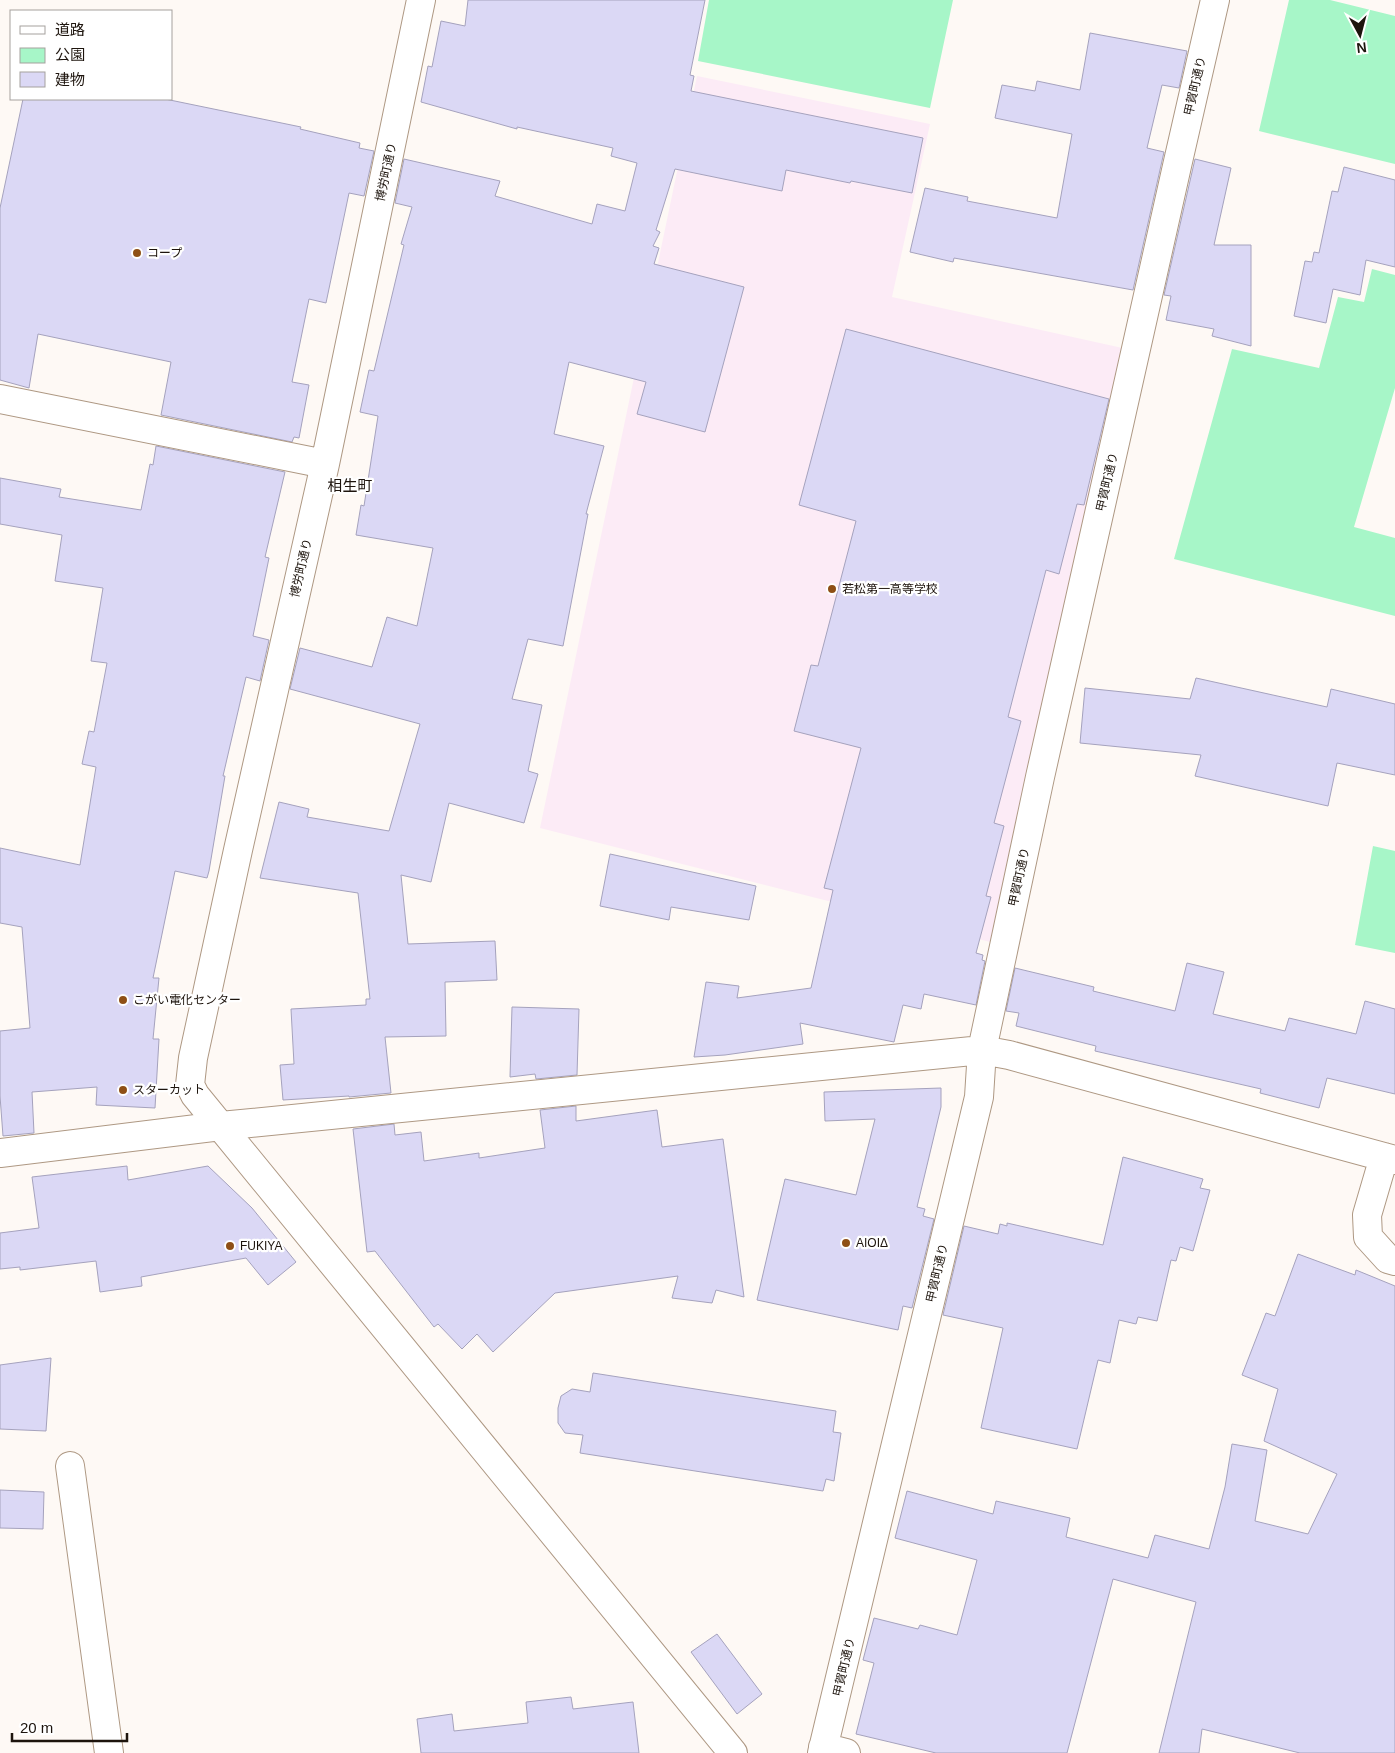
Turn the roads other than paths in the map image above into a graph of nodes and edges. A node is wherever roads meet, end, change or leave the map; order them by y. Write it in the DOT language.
graph roads {
  1 [pos="421,0"];
  2 [pos="1215,0"];
  3 [pos="0,399"];
  4 [pos="325,464"];
  5 [pos="982,1050"];
  6 [pos="220,1126"];
  7 [pos="0,1153"];
  8 [pos="1389,1158"];
  9 [pos="1395,1261"];
  10 [pos="70,1466"];
  11 [pos="830,1751"];
  12 [pos="109,1753"];
  13 [pos="733,1753"];
  1 -- 4 [label="street, 博労町通り"];
  2 -- 5 [label="street, 甲賀町通り"];
  3 -- 4 [label="street"];
  4 -- 6 [label="street, 博労町通り"];
  5 -- 6 [label="street"];
  5 -- 8 [label="street"];
  5 -- 11 [label="street, 甲賀町通り"];
  6 -- 7 [label="street"];
  6 -- 13 [label="street, 博労町通り"];
  8 -- 9 [label="street"];
  10 -- 12 [label="street"];
}
